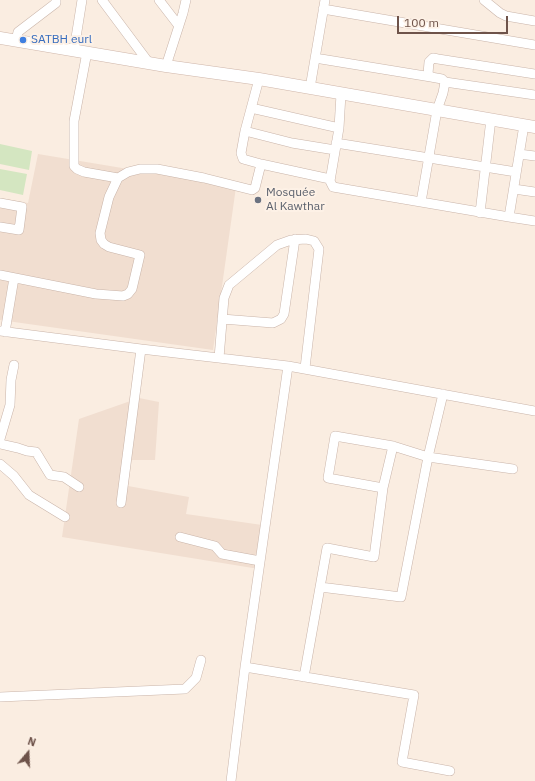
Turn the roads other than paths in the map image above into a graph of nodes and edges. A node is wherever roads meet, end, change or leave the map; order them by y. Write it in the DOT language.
graph roads {
  1 [pos="56,0"];
  2 [pos="82,0"];
  3 [pos="102,0"];
  4 [pos="159,0"];
  5 [pos="186,0"];
  6 [pos="488,1"];
  7 [pos="324,4"];
  8 [pos="535,21"];
  9 [pos="179,26"];
  10 [pos="0,38"];
  11 [pos="16,41"];
  12 [pos="535,45"];
  13 [pos="74,50"];
  14 [pos="87,52"];
  15 [pos="315,58"];
  16 [pos="149,63"];
  17 [pos="166,66"];
  18 [pos="535,74"];
  19 [pos="431,77"];
  20 [pos="259,79"];
  21 [pos="445,82"];
  22 [pos="310,88"];
  23 [pos="341,94"];
  24 [pos="535,95"];
  25 [pos="251,108"];
  26 [pos="437,110"];
  27 [pos="491,119"];
  28 [pos="530,126"];
  29 [pos="339,128"];
  30 [pos="245,131"];
  31 [pos="335,146"];
  32 [pos="519,154"];
  33 [pos="535,156"];
  34 [pos="428,157"];
  35 [pos="261,164"];
  36 [pos="486,168"];
  37 [pos="516,172"];
  38 [pos="118,178"];
  39 [pos="330,179"];
  40 [pos="514,189"];
  41 [pos="535,192"];
  42 [pos="420,202"];
  43 [pos="0,203"];
  44 [pos="480,213"];
  45 [pos="509,217"];
  46 [pos="535,221"];
  47 [pos="0,227"];
  48 [pos="295,239"];
  49 [pos="0,275"];
  50 [pos="14,278"];
  51 [pos="222,319"];
  52 [pos="3,331"];
  53 [pos="141,349"];
  54 [pos="219,358"];
  55 [pos="14,365"];
  56 [pos="288,366"];
  57 [pos="305,368"];
  58 [pos="443,394"];
  59 [pos="535,411"];
  60 [pos="0,439"];
  61 [pos="0,444"];
  62 [pos="393,446"];
  63 [pos="428,457"];
  64 [pos="0,464"];
  65 [pos="513,469"];
  66 [pos="79,488"];
  67 [pos="383,488"];
  68 [pos="121,503"];
  69 [pos="65,517"];
  70 [pos="180,537"];
  71 [pos="260,561"];
  72 [pos="320,586"];
  73 [pos="201,660"];
  74 [pos="245,667"];
  75 [pos="304,677"];
  76 [pos="0,697"];
  77 [pos="450,771"];
  78 [pos="231,781"];
  1 -- 11 [label="street"];
  2 -- 13 [label="street"];
  3 -- 16 [label="street"];
  4 -- 9 [label="street"];
  5 -- 9 [label="street"];
  6 -- 8 [label="street"];
  7 -- 12 [label="street"];
  7 -- 15 [label="street"];
  9 -- 17 [label="street"];
  10 -- 11 [label="street"];
  11 -- 13 [label="street"];
  13 -- 14 [label="street"];
  14 -- 16 [label="street"];
  14 -- 38 [label="street"];
  15 -- 19 [label="street"];
  15 -- 22 [label="street"];
  16 -- 17 [label="street"];
  17 -- 20 [label="street"];
  18 -- 19 [label="street"];
  19 -- 21 [label="street"];
  20 -- 22 [label="street"];
  20 -- 25 [label="street"];
  21 -- 24 [label="street"];
  21 -- 26 [label="street"];
  22 -- 23 [label="street"];
  23 -- 26 [label="street"];
  23 -- 29 [label="street"];
  25 -- 29 [label="street"];
  25 -- 30 [label="street"];
  26 -- 27 [label="street"];
  26 -- 34 [label="street"];
  27 -- 28 [label="street"];
  27 -- 36 [label="street"];
  28 -- 32 [label="street"];
  29 -- 31 [label="street"];
  30 -- 31 [label="street"];
  30 -- 35 [label="street"];
  31 -- 34 [label="street"];
  31 -- 39 [label="street"];
  32 -- 33 [label="street"];
  32 -- 37 [label="street"];
  34 -- 36 [label="street"];
  34 -- 42 [label="street"];
  35 -- 38 [label="street"];
  35 -- 39 [label="street"];
  36 -- 37 [label="street"];
  36 -- 44 [label="street"];
  37 -- 40 [label="street"];
  38 -- 50 [label="street"];
  39 -- 42 [label="street"];
  40 -- 41 [label="street"];
  40 -- 45 [label="street"];
  42 -- 44 [label="street"];
  43 -- 47 [label="street"];
  44 -- 45 [label="street"];
  45 -- 46 [label="street"];
  48 -- 51 [label="street"];
  48 -- 51 [label="street"];
  48 -- 57 [label="street"];
  49 -- 50 [label="street"];
  50 -- 52 [label="street"];
  51 -- 54 [label="street"];
  52 -- 53 [label="street"];
  53 -- 54 [label="street"];
  53 -- 68 [label="street"];
  54 -- 56 [label="street"];
  55 -- 60 [label="street"];
  56 -- 57 [label="street"];
  56 -- 71 [label="street"];
  57 -- 58 [label="street"];
  58 -- 59 [label="street"];
  58 -- 63 [label="street"];
  61 -- 66 [label="street"];
  62 -- 63 [label="street"];
  62 -- 67 [label="street"];
  62 -- 67 [label="street"];
  63 -- 65 [label="street"];
  63 -- 72 [label="street"];
  64 -- 69 [label="street"];
  67 -- 72 [label="street"];
  70 -- 71 [label="street"];
  71 -- 74 [label="street"];
  72 -- 75 [label="street"];
  73 -- 76 [label="street"];
  74 -- 75 [label="street"];
  74 -- 78 [label="street"];
  75 -- 77 [label="street"];
}
